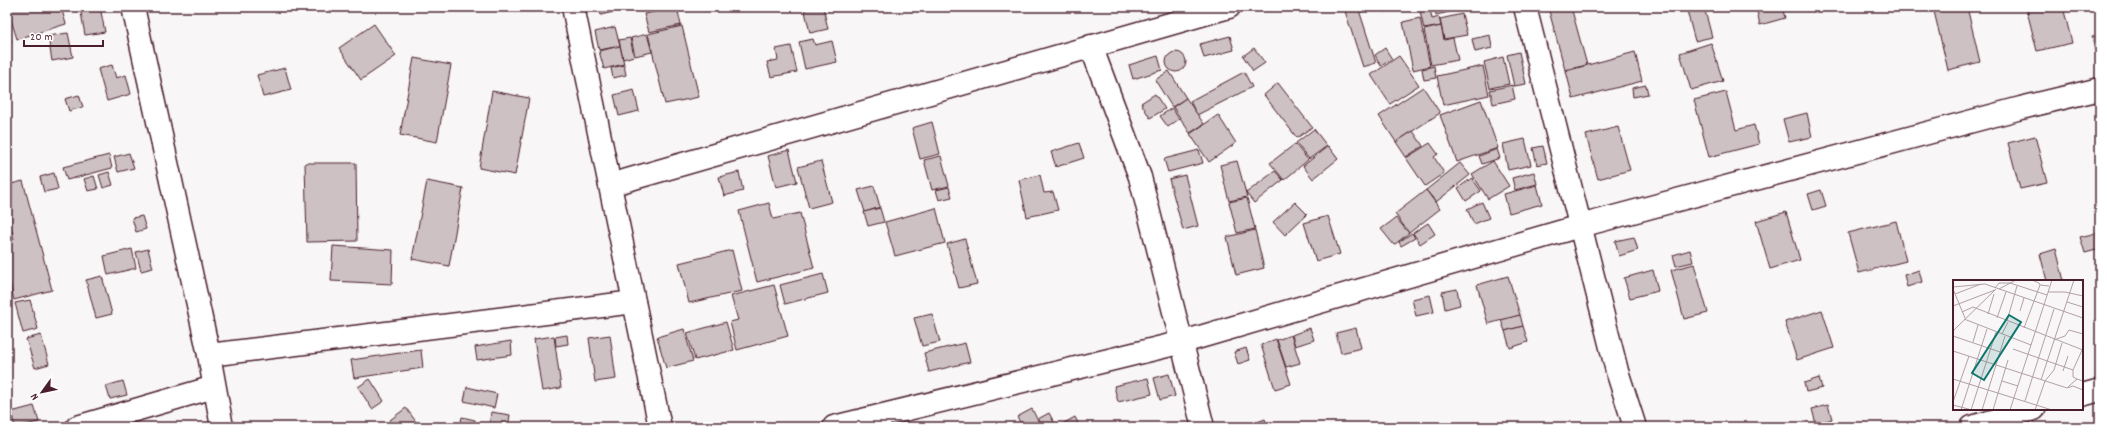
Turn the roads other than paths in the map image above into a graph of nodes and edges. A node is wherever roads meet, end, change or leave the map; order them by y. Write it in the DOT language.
graph roads {
  1 [pos="133,7"];
  2 [pos="573,7"];
  3 [pos="1229,7"];
  4 [pos="1525,7"];
  5 [pos="1091,46"];
  6 [pos="2100,89"];
  7 [pos="610,185"];
  8 [pos="1580,226"];
  9 [pos="634,302"];
  10 [pos="1183,342"];
  11 [pos="209,355"];
  12 [pos="214,387"];
  13 [pos="2100,390"];
  14 [pos="2083,395"];
  15 [pos="2031,410"];
  16 [pos="77,427"];
  17 [pos="222,427"];
  18 [pos="660,427"];
  19 [pos="834,427"];
  20 [pos="1203,427"];
  21 [pos="1635,427"];
  22 [pos="1972,427"];
  1 -- 11 [label="street"];
  2 -- 7 [label="street"];
  3 -- 5 [label="street"];
  4 -- 8 [label="street"];
  5 -- 7 [label="street"];
  5 -- 10 [label="street"];
  6 -- 8 [label="street"];
  7 -- 9 [label="street"];
  8 -- 10 [label="street"];
  8 -- 21 [label="street"];
  9 -- 11 [label="street"];
  9 -- 18 [label="street"];
  10 -- 19 [label="street"];
  10 -- 20 [label="street"];
  11 -- 12 [label="street"];
  12 -- 16 [label="street"];
  12 -- 17 [label="street"];
  13 -- 14 [label="street"];
  15 -- 22 [label="street"];
}
